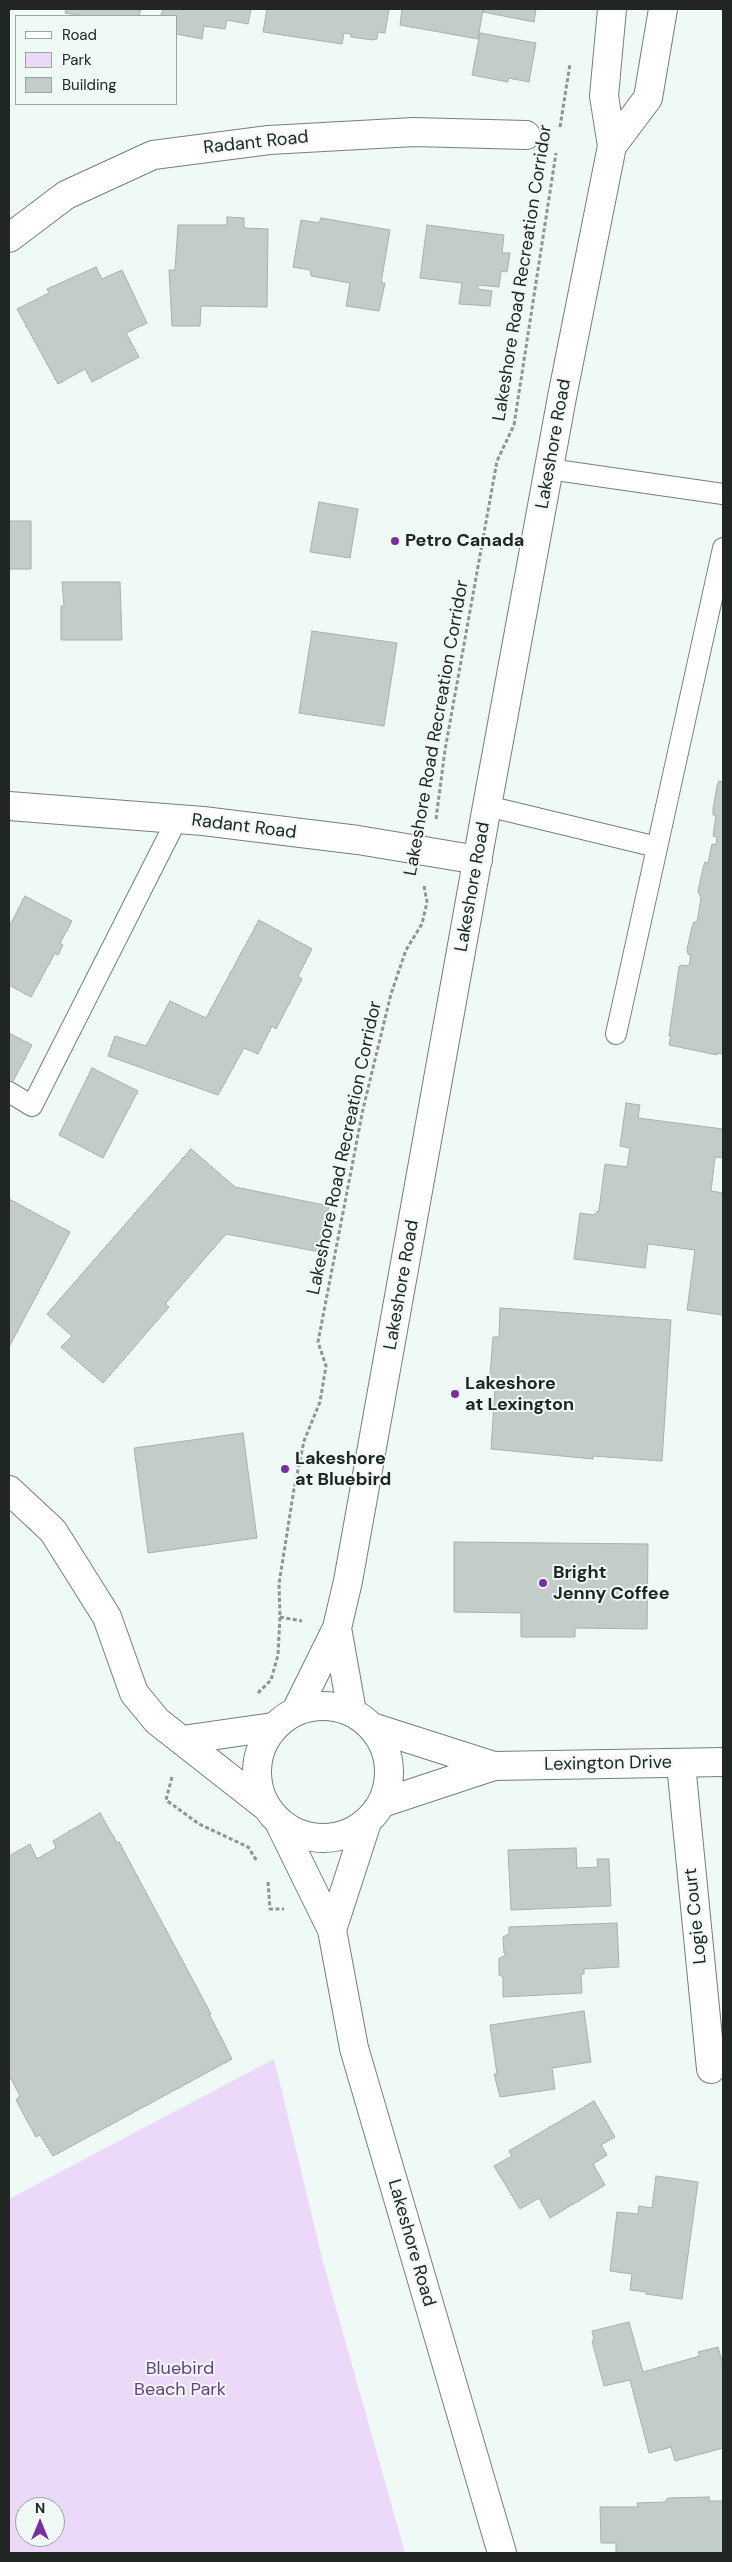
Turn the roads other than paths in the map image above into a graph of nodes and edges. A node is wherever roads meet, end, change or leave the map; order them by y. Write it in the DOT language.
graph roads {
  1 [pos="612,9"];
  2 [pos="664,9"];
  3 [pos="526,135"];
  4 [pos="612,146"];
  5 [pos="9,238"];
  6 [pos="549,469"];
  7 [pos="723,494"];
  8 [pos="723,548"];
  9 [pos="9,806"];
  10 [pos="487,806"];
  11 [pos="177,819"];
  12 [pos="657,847"];
  13 [pos="478,860"];
  14 [pos="616,1034"];
  15 [pos="9,1092"];
  16 [pos="9,1490"];
  17 [pos="337,1628"];
  18 [pos="296,1711"];
  19 [pos="362,1719"];
  20 [pos="273,1726"];
  21 [pos="182,1740"];
  22 [pos="723,1762"];
  23 [pos="681,1764"];
  24 [pos="494,1766"];
  25 [pos="374,1813"];
  26 [pos="272,1814"];
  27 [pos="327,1919"];
  28 [pos="711,2069"];
  29 [pos="502,2553"];
  1 -- 4 [label="main road, Lakeshore Road"];
  2 -- 4 [label="main road, Lakeshore Road"];
  3 -- 5 [label="main road, Radant Road"];
  4 -- 6 [label="main road, Lakeshore Road"];
  6 -- 7 [label="lane"];
  6 -- 10 [label="main road, Lakeshore Road"];
  8 -- 12 [label="lane"];
  9 -- 11 [label="main road, Radant Road"];
  10 -- 12 [label="lane"];
  10 -- 13 [label="main road, Lakeshore Road"];
  11 -- 13 [label="main road, Radant Road"];
  11 -- 15 [label="lane"];
  12 -- 14 [label="lane"];
  13 -- 17 [label="main road, Lakeshore Road"];
  16 -- 21 [label="main road"];
  17 -- 18 [label="main road, Lakeshore Road"];
  17 -- 19 [label="main road, Lakeshore Road"];
  18 -- 19 [label="main road"];
  18 -- 20 [label="main road"];
  19 -- 24 [label="main road, Lexington Drive"];
  19 -- 25 [label="main road"];
  20 -- 21 [label="main road"];
  20 -- 26 [label="main road"];
  21 -- 26 [label="main road"];
  22 -- 23 [label="main road, Lexington Drive"];
  23 -- 24 [label="main road, Lexington Drive"];
  23 -- 28 [label="main road, Logie Court"];
  24 -- 25 [label="main road, Lexington Drive"];
  25 -- 26 [label="main road"];
  25 -- 27 [label="main road, Lakeshore Road"];
  26 -- 27 [label="main road, Lakeshore Road"];
  27 -- 29 [label="main road, Lakeshore Road"];
}
